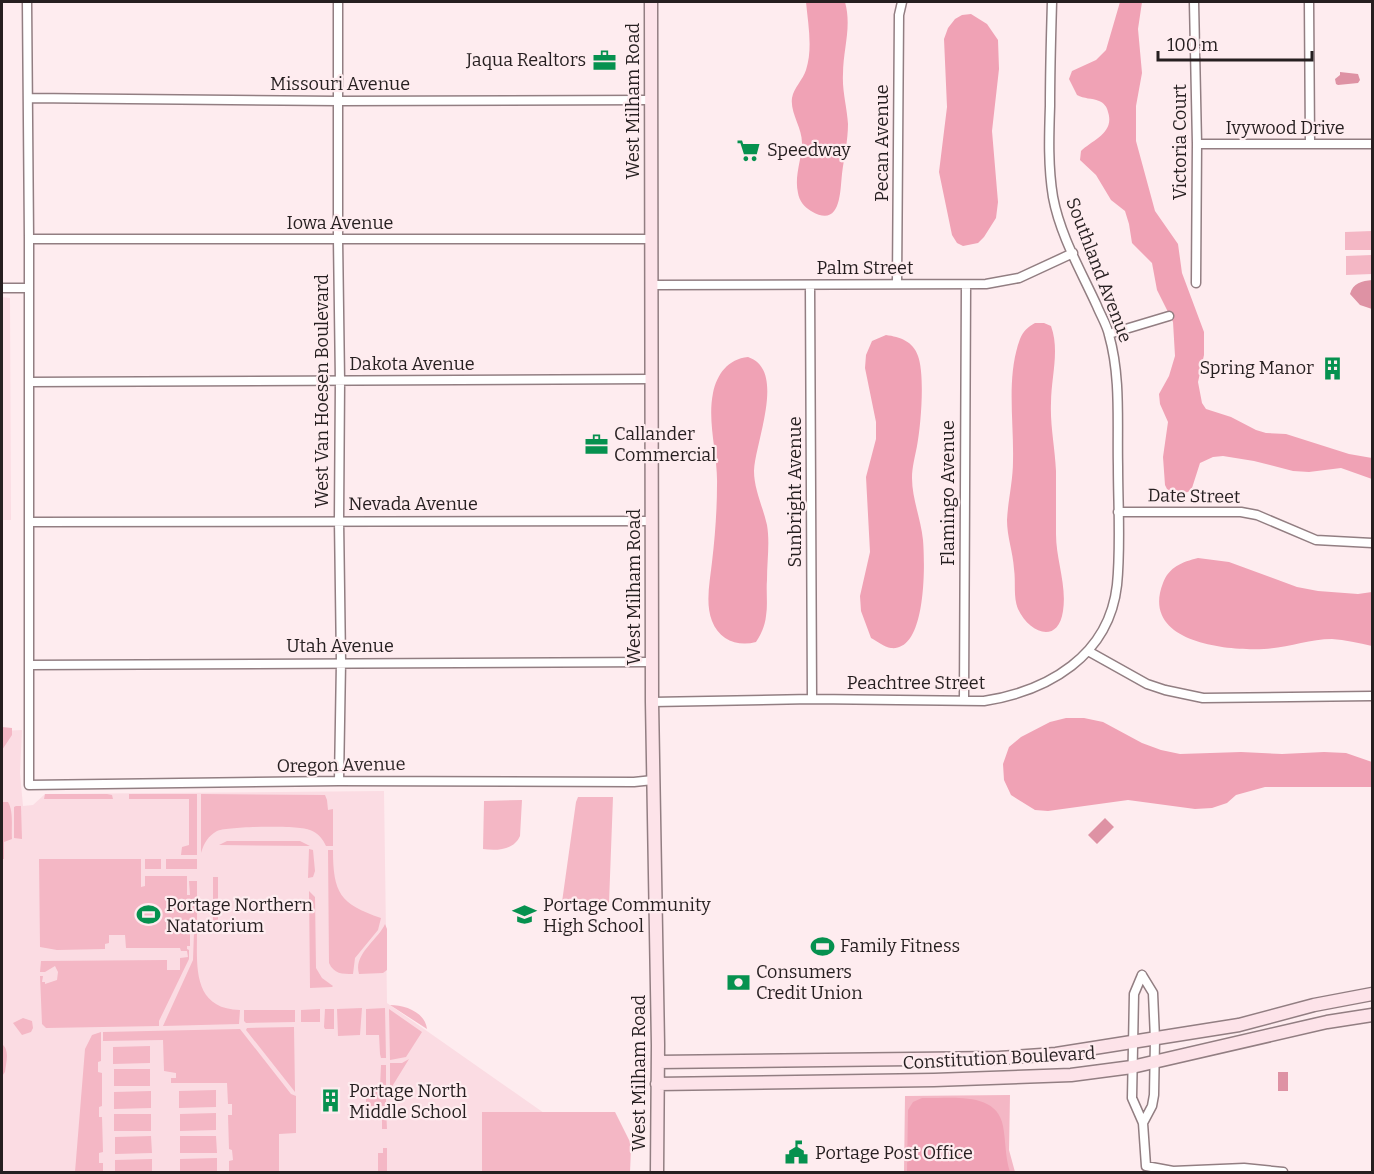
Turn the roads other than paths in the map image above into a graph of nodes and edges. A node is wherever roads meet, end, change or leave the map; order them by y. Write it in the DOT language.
graph roads {
  1 [pos="27,2"];
  2 [pos="338,2"];
  3 [pos="651,2"];
  4 [pos="902,2"];
  5 [pos="1052,2"];
  6 [pos="1194,2"];
  7 [pos="1309,2"];
  8 [pos="28,98"];
  9 [pos="651,100"];
  10 [pos="338,101"];
  11 [pos="1310,143"];
  12 [pos="1197,144"];
  13 [pos="1372,144"];
  14 [pos="29,239"];
  15 [pos="338,239"];
  16 [pos="651,239"];
  17 [pos="1073,253"];
  18 [pos="1196,283"];
  19 [pos="897,284"];
  20 [pos="652,285"];
  21 [pos="810,285"];
  22 [pos="966,285"];
  23 [pos="2,288"];
  24 [pos="29,288"];
  25 [pos="1169,316"];
  26 [pos="1109,334"];
  27 [pos="651,379"];
  28 [pos="340,381"];
  29 [pos="29,382"];
  30 [pos="1118,512"];
  31 [pos="339,520"];
  32 [pos="653,521"];
  33 [pos="30,522"];
  34 [pos="1372,543"];
  35 [pos="1088,651"];
  36 [pos="341,662"];
  37 [pos="652,662"];
  38 [pos="29,665"];
  39 [pos="1372,696"];
  40 [pos="812,699"];
  41 [pos="964,700"];
  42 [pos="652,702"];
  43 [pos="653,780"];
  44 [pos="339,781"];
  45 [pos="1372,994"];
  46 [pos="1372,1015"];
  47 [pos="1155,1039"];
  48 [pos="1133,1043"];
  49 [pos="658,1062"];
  50 [pos="1155,1062"];
  51 [pos="1132,1067"];
  52 [pos="657,1084"];
  53 [pos="1143,1123"];
  54 [pos="657,1173"];
  55 [pos="1283,1173"];
  1 -- 8 [label="street"];
  2 -- 10 [label="street, West Van Hoesen Boulevard"];
  3 -- 9 [label="street, West Milham Road"];
  4 -- 19 [label="street, Pecan Avenue"];
  5 -- 17 [label="street, Southland Avenue"];
  6 -- 12 [label="street, Victoria Court"];
  7 -- 11 [label="street"];
  8 -- 10 [label="street, Missouri Avenue"];
  8 -- 14 [label="street"];
  9 -- 10 [label="street, Missouri Avenue"];
  9 -- 16 [label="street, West Milham Road"];
  10 -- 15 [label="street, West Van Hoesen Boulevard"];
  11 -- 12 [label="street, Ivywood Drive"];
  11 -- 13 [label="street, Ivywood Drive"];
  12 -- 18 [label="street, Victoria Court"];
  14 -- 15 [label="street, Iowa Avenue"];
  14 -- 24 [label="street"];
  15 -- 16 [label="street, Iowa Avenue"];
  15 -- 28 [label="street, West Van Hoesen Boulevard"];
  16 -- 20 [label="street, West Milham Road"];
  17 -- 22 [label="street, Palm Street"];
  17 -- 26 [label="street, Southland Avenue"];
  19 -- 21 [label="street, Palm Street"];
  19 -- 22 [label="street, Palm Street"];
  20 -- 21 [label="street, Palm Street"];
  20 -- 27 [label="street, West Milham Road"];
  21 -- 40 [label="street, Sunbright Avenue"];
  22 -- 41 [label="street, Flamingo Avenue"];
  23 -- 24 [label="street"];
  24 -- 29 [label="street"];
  25 -- 26 [label="street"];
  26 -- 30 [label="street, Southland Avenue"];
  27 -- 28 [label="street, Dakota Avenue"];
  27 -- 32 [label="street, West Milham Road"];
  28 -- 29 [label="street, Dakota Avenue"];
  28 -- 31 [label="street, West Van Hoesen Boulevard"];
  29 -- 33 [label="street"];
  30 -- 34 [label="street, Date Street"];
  30 -- 35 [label="street, Southland Avenue"];
  31 -- 32 [label="street, Nevada Avenue"];
  31 -- 33 [label="street, Nevada Avenue"];
  31 -- 36 [label="street, West Van Hoesen Boulevard"];
  32 -- 37 [label="street, West Milham Road"];
  33 -- 38 [label="street"];
  35 -- 39 [label="street"];
  35 -- 41 [label="street, Peachtree Street"];
  36 -- 37 [label="street, Utah Avenue"];
  36 -- 38 [label="street, Utah Avenue"];
  36 -- 44 [label="street, West Van Hoesen Boulevard"];
  37 -- 42 [label="street, West Milham Road"];
  38 -- 44 [label="street, Oregon Avenue"];
  40 -- 41 [label="street, Peachtree Street"];
  40 -- 42 [label="street, Peachtree Street"];
  42 -- 43 [label="street, West Milham Road"];
  43 -- 44 [label="street, Oregon Avenue"];
  43 -- 49 [label="street, West Milham Road"];
  45 -- 47 [label="street, Constitution Boulevard"];
  46 -- 50 [label="street, Constitution Boulevard"];
  47 -- 48 [label="street, Constitution Boulevard"];
  47 -- 48 [label="street"];
  47 -- 50 [label="street"];
  48 -- 49 [label="street, Constitution Boulevard"];
  48 -- 51 [label="street"];
  49 -- 52 [label="street, West Milham Road"];
  50 -- 51 [label="street, Constitution Boulevard"];
  50 -- 53 [label="street"];
  51 -- 52 [label="street, Constitution Boulevard"];
  51 -- 53 [label="street"];
  52 -- 54 [label="street, West Milham Road"];
  53 -- 55 [label="street"];
}
